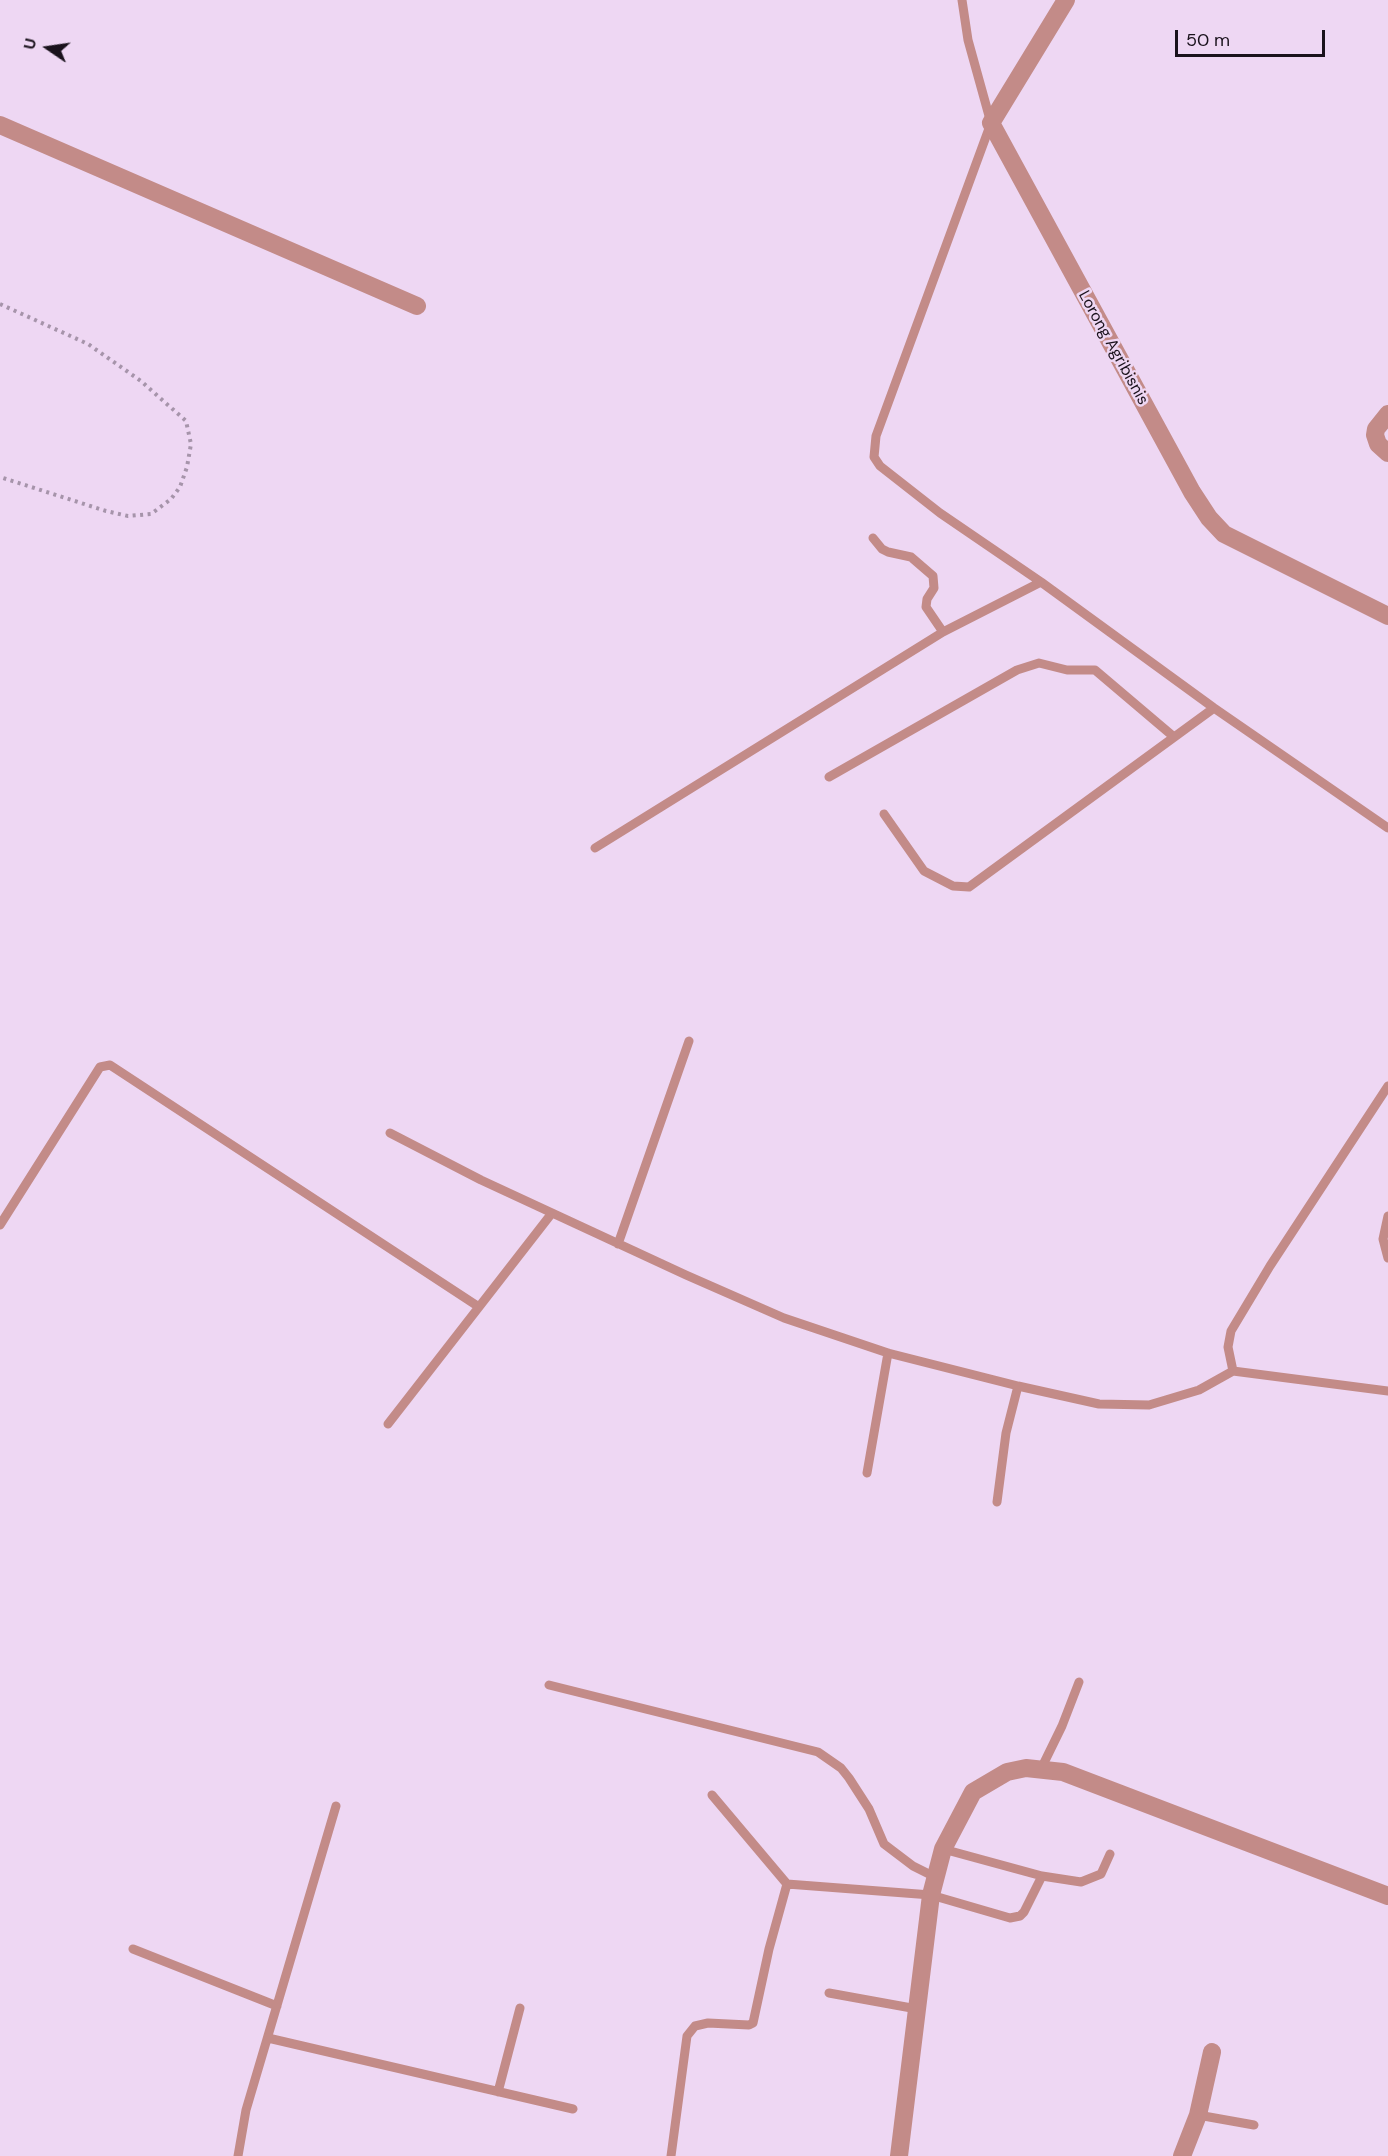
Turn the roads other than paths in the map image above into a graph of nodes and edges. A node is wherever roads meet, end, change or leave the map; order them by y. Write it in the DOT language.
graph roads {
  1 [pos="962,0"];
  2 [pos="1066,0"];
  3 [pos="991,123"];
  4 [pos="0,125"];
  5 [pos="417,306"];
  6 [pos="1388,414"];
  7 [pos="1388,453"];
  8 [pos="873,538"];
  9 [pos="1041,582"];
  10 [pos="1388,616"];
  11 [pos="943,632"];
  12 [pos="1214,708"];
  13 [pos="1174,738"];
  14 [pos="829,777"];
  15 [pos="884,814"];
  16 [pos="1388,828"];
  17 [pos="595,848"];
  18 [pos="689,1041"];
  19 [pos="1388,1086"];
  20 [pos="390,1133"];
  21 [pos="552,1213"];
  22 [pos="1388,1216"];
  23 [pos="0,1225"];
  24 [pos="618,1244"];
  25 [pos="1388,1258"];
  26 [pos="479,1307"];
  27 [pos="888,1353"];
  28 [pos="1233,1371"];
  29 [pos="1018,1386"];
  30 [pos="1388,1391"];
  31 [pos="388,1424"];
  32 [pos="867,1473"];
  33 [pos="997,1502"];
  34 [pos="1079,1682"];
  35 [pos="549,1685"];
  36 [pos="1041,1769"];
  37 [pos="712,1795"];
  38 [pos="336,1806"];
  39 [pos="943,1849"];
  40 [pos="1110,1854"];
  41 [pos="1042,1876"];
  42 [pos="787,1884"];
  43 [pos="933,1886"];
  44 [pos="1388,1896"];
  45 [pos="132,1949"];
  46 [pos="829,1994"];
  47 [pos="277,2006"];
  48 [pos="520,2008"];
  49 [pos="917,2009"];
  50 [pos="268,2038"];
  51 [pos="1212,2052"];
  52 [pos="498,2092"];
  53 [pos="573,2109"];
  54 [pos="1198,2115"];
  55 [pos="1254,2125"];
  56 [pos="238,2156"];
  57 [pos="671,2156"];
  58 [pos="899,2156"];
  59 [pos="1182,2156"];
  1 -- 3 [label="lane"];
  2 -- 3 [label="street"];
  3 -- 9 [label="lane"];
  3 -- 10 [label="street, Lorong Agribisnis"];
  4 -- 5 [label="street"];
  6 -- 7 [label="street"];
  8 -- 11 [label="lane"];
  9 -- 11 [label="lane"];
  9 -- 12 [label="lane"];
  11 -- 17 [label="lane"];
  12 -- 13 [label="lane"];
  12 -- 16 [label="lane"];
  13 -- 14 [label="lane"];
  13 -- 15 [label="lane"];
  18 -- 24 [label="lane"];
  19 -- 28 [label="lane"];
  20 -- 21 [label="lane"];
  21 -- 24 [label="lane"];
  21 -- 26 [label="lane"];
  22 -- 25 [label="lane"];
  23 -- 26 [label="lane"];
  24 -- 27 [label="lane"];
  26 -- 31 [label="lane"];
  27 -- 29 [label="lane"];
  27 -- 32 [label="lane"];
  28 -- 29 [label="lane"];
  28 -- 30 [label="lane"];
  29 -- 33 [label="lane"];
  34 -- 36 [label="lane"];
  35 -- 43 [label="lane"];
  36 -- 39 [label="street"];
  36 -- 44 [label="street"];
  37 -- 42 [label="lane"];
  38 -- 47 [label="lane"];
  39 -- 41 [label="lane"];
  39 -- 43 [label="street"];
  40 -- 41 [label="lane"];
  41 -- 43 [label="lane"];
  42 -- 43 [label="lane"];
  42 -- 57 [label="lane"];
  43 -- 49 [label="street"];
  45 -- 47 [label="lane"];
  46 -- 49 [label="lane"];
  47 -- 50 [label="lane"];
  48 -- 52 [label="lane"];
  49 -- 58 [label="street"];
  50 -- 52 [label="lane"];
  50 -- 56 [label="lane"];
  51 -- 54 [label="street"];
  52 -- 53 [label="lane"];
  54 -- 55 [label="lane"];
  54 -- 59 [label="street"];
}
